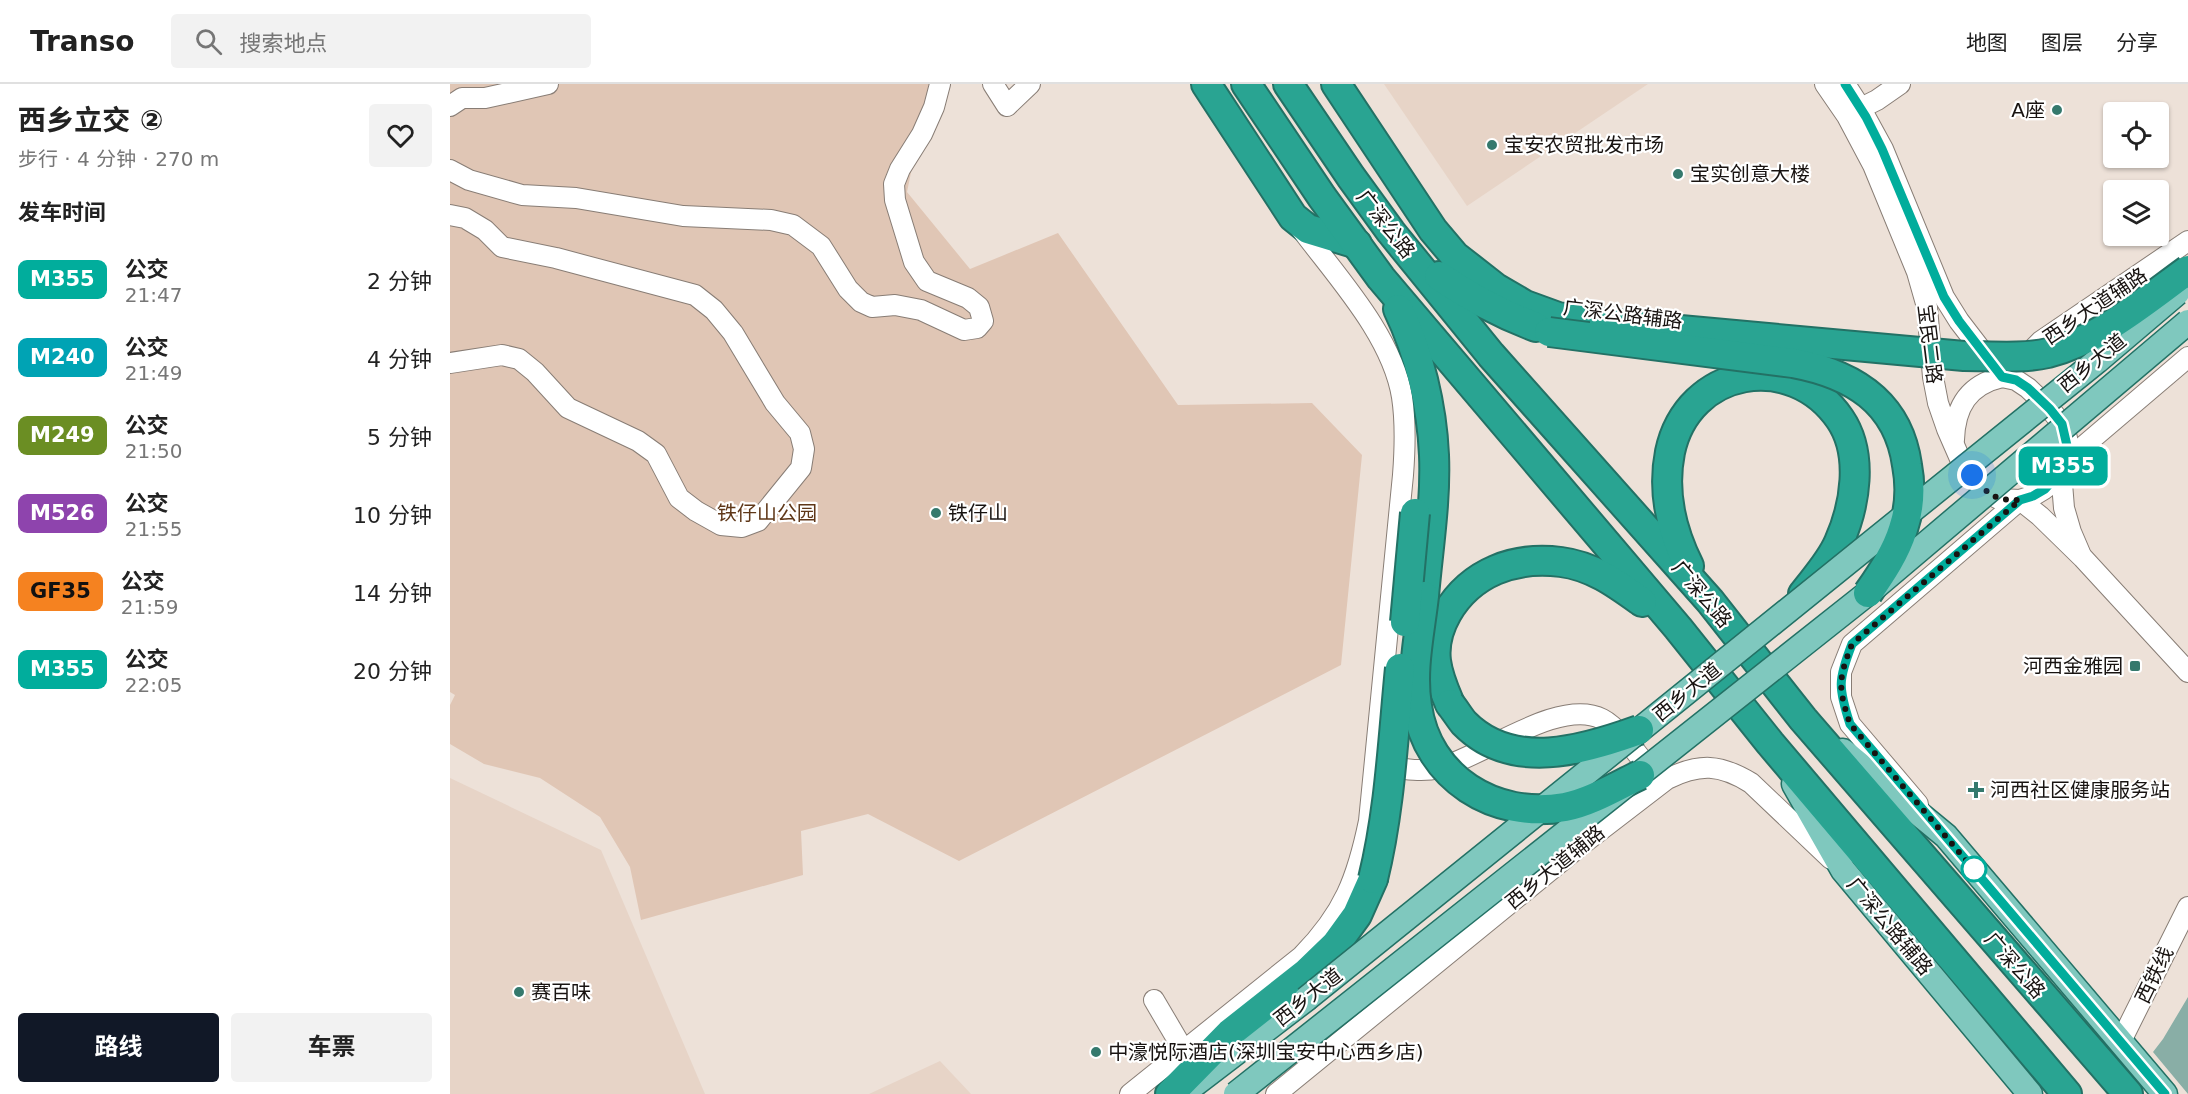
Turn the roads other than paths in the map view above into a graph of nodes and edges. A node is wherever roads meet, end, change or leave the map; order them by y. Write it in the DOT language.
graph roads {
  1 [pos="548,84"];
  2 [pos="940,84"];
  3 [pos="993,84"];
  4 [pos="1030,84"];
  5 [pos="1206,84"];
  6 [pos="1246,84"];
  7 [pos="1288,84"];
  8 [pos="1336,84"];
  9 [pos="1825,84"];
  10 [pos="1845,84"];
  11 [pos="1900,84"];
  12 [pos="450,106"];
  13 [pos="1853,112"];
  14 [pos="1377,147"];
  15 [pos="450,170"];
  16 [pos="450,215"];
  17 [pos="1293,217"];
  18 [pos="1391,232"];
  19 [pos="2188,242"];
  20 [pos="1357,244"];
  21 [pos="2188,270"];
  22 [pos="1381,278"];
  23 [pos="2188,284"];
  24 [pos="2188,322"];
  25 [pos="1929,330"];
  26 [pos="1973,341"];
  27 [pos="2041,341"];
  28 [pos="2188,357"];
  29 [pos="450,363"];
  30 [pos="2005,377"];
  31 [pos="1424,387"];
  32 [pos="1956,451"];
  33 [pos="2064,466"];
  34 [pos="2020,500"];
  35 [pos="2083,558"];
  36 [pos="1868,593"];
  37 [pos="1710,601"];
  38 [pos="1796,604"];
  39 [pos="1678,628"];
  40 [pos="2188,672"];
  41 [pos="1803,719"];
  42 [pos="1639,730"];
  43 [pos="1770,743"];
  44 [pos="1375,765"];
  45 [pos="1651,779"];
  46 [pos="1946,836"];
  47 [pos="1843,870"];
  48 [pos="2188,906"];
  49 [pos="1154,1000"];
  50 [pos="2120,1043"];
  51 [pos="1184,1051"];
  52 [pos="2025,1090"];
  53 [pos="1130,1094"];
  54 [pos="1170,1094"];
  55 [pos="1181,1094"];
  56 [pos="1236,1094"];
  57 [pos="1276,1094"];
  58 [pos="2067,1094"];
  59 [pos="2128,1094"];
  60 [pos="2165,1094"];
  1 -- 12 [label="street"];
  2 -- 15 [label="street"];
  3 -- 4 [label="street"];
  5 -- 17 [label="highway"];
  6 -- 20 [label="highway, 广深公路"];
  7 -- 18 [label="highway, 广深公路"];
  8 -- 14 [label="highway"];
  9 -- 13 [label="street, 宝民二路"];
  10 -- 13 [label="street, 宝民二路"];
  11 -- 13 [label="street"];
  13 -- 25 [label="street, 宝民二路"];
  13 -- 26 [label="street, 宝民二路"];
  14 -- 21 [label="highway, bridge"];
  14 -- 25 [label="street, 广深公路辅路"];
  16 -- 29 [label="street"];
  17 -- 20 [label="highway"];
  17 -- 44 [label="street"];
  18 -- 36 [label="highway, bridge"];
  18 -- 37 [label="highway, 广深公路"];
  19 -- 27 [label="street, 西乡大道辅路"];
  20 -- 22 [label="highway, 广深公路"];
  22 -- 31 [label="highway"];
  22 -- 39 [label="highway, 广深公路"];
  23 -- 38 [label="main road, 西乡大道, bridge"];
  24 -- 36 [label="main road, 西乡大道, bridge"];
  25 -- 32 [label="street, 宝民二路"];
  26 -- 27 [label="street"];
  26 -- 30 [label="street, 宝民二路"];
  27 -- 30 [label="street, 西乡大道辅路"];
  28 -- 33 [label="street"];
  30 -- 32 [label="street, 西乡大道辅路"];
  30 -- 33 [label="street, 宝民二路"];
  31 -- 45 [label="highway, bridge"];
  31 -- 54 [label="highway, bridge"];
  32 -- 34 [label="street, 宝民二路"];
  33 -- 34 [label="street"];
  33 -- 35 [label="street, 宝民二路"];
  34 -- 35 [label="street, 宝民二路"];
  34 -- 46 [label="street"];
  35 -- 40 [label="street, 宝民二路"];
  36 -- 45 [label="main road, 西乡大道, bridge"];
  37 -- 38 [label="highway, bridge"];
  37 -- 41 [label="highway, 广深公路"];
  38 -- 42 [label="main road, 西乡大道, bridge"];
  39 -- 42 [label="highway, bridge"];
  39 -- 43 [label="highway, 广深公路"];
  41 -- 46 [label="main road"];
  41 -- 59 [label="highway, 广深公路"];
  42 -- 55 [label="main road, 西乡大道, bridge"];
  43 -- 47 [label="main road, 广深公路辅路"];
  43 -- 58 [label="highway, 广深公路"];
  44 -- 45 [label="street"];
  44 -- 51 [label="street"];
  45 -- 47 [label="street, 西乡大道辅路"];
  45 -- 56 [label="main road, 西乡大道, bridge"];
  45 -- 57 [label="street, 西乡大道辅路"];
  46 -- 50 [label="main road"];
  47 -- 52 [label="main road, 广深公路辅路"];
  48 -- 50 [label="street, 西铁线"];
  49 -- 51 [label="street"];
  50 -- 60 [label="main road"];
  51 -- 53 [label="street"];
}
